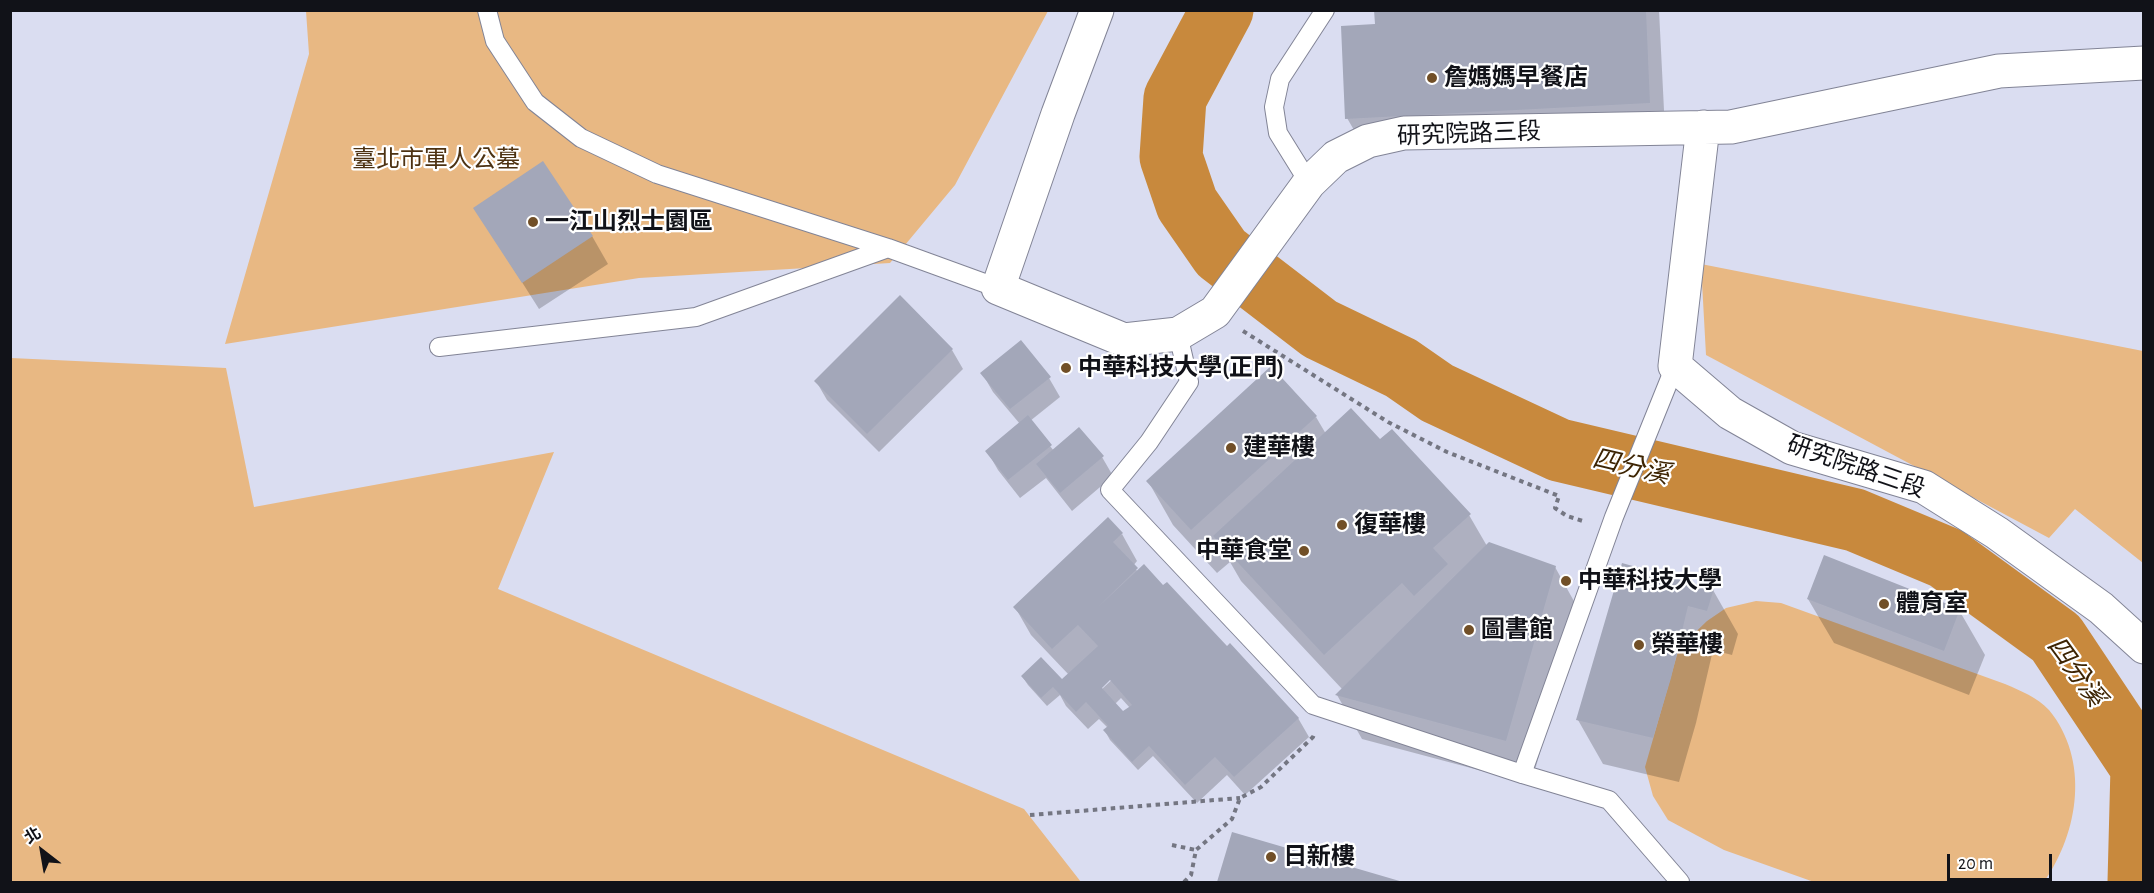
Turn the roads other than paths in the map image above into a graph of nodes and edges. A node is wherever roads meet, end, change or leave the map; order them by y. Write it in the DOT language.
graph roads {
  1 [pos="488,10"];
  2 [pos="1096,10"];
  3 [pos="1326,10"];
  4 [pos="2144,63"];
  5 [pos="1703,127"];
  6 [pos="1309,183"];
  7 [pos="888,248"];
  8 [pos="998,288"];
  9 [pos="1178,334"];
  10 [pos="439,347"];
  11 [pos="1675,366"];
  12 [pos="2144,647"];
  13 [pos="1522,774"];
  14 [pos="1680,882"];
  1 -- 7 [label="lane"];
  2 -- 8 [label="street"];
  3 -- 6 [label="lane"];
  4 -- 5 [label="street, 研究院路三段"];
  5 -- 6 [label="street, 研究院路三段"];
  5 -- 11 [label="street"];
  6 -- 9 [label="street, 研究院路三段"];
  7 -- 8 [label="lane"];
  7 -- 10 [label="lane"];
  8 -- 9 [label="street"];
  9 -- 13 [label="lane"];
  11 -- 12 [label="street, 研究院路三段"];
  11 -- 13 [label="lane"];
  13 -- 14 [label="lane"];
}
